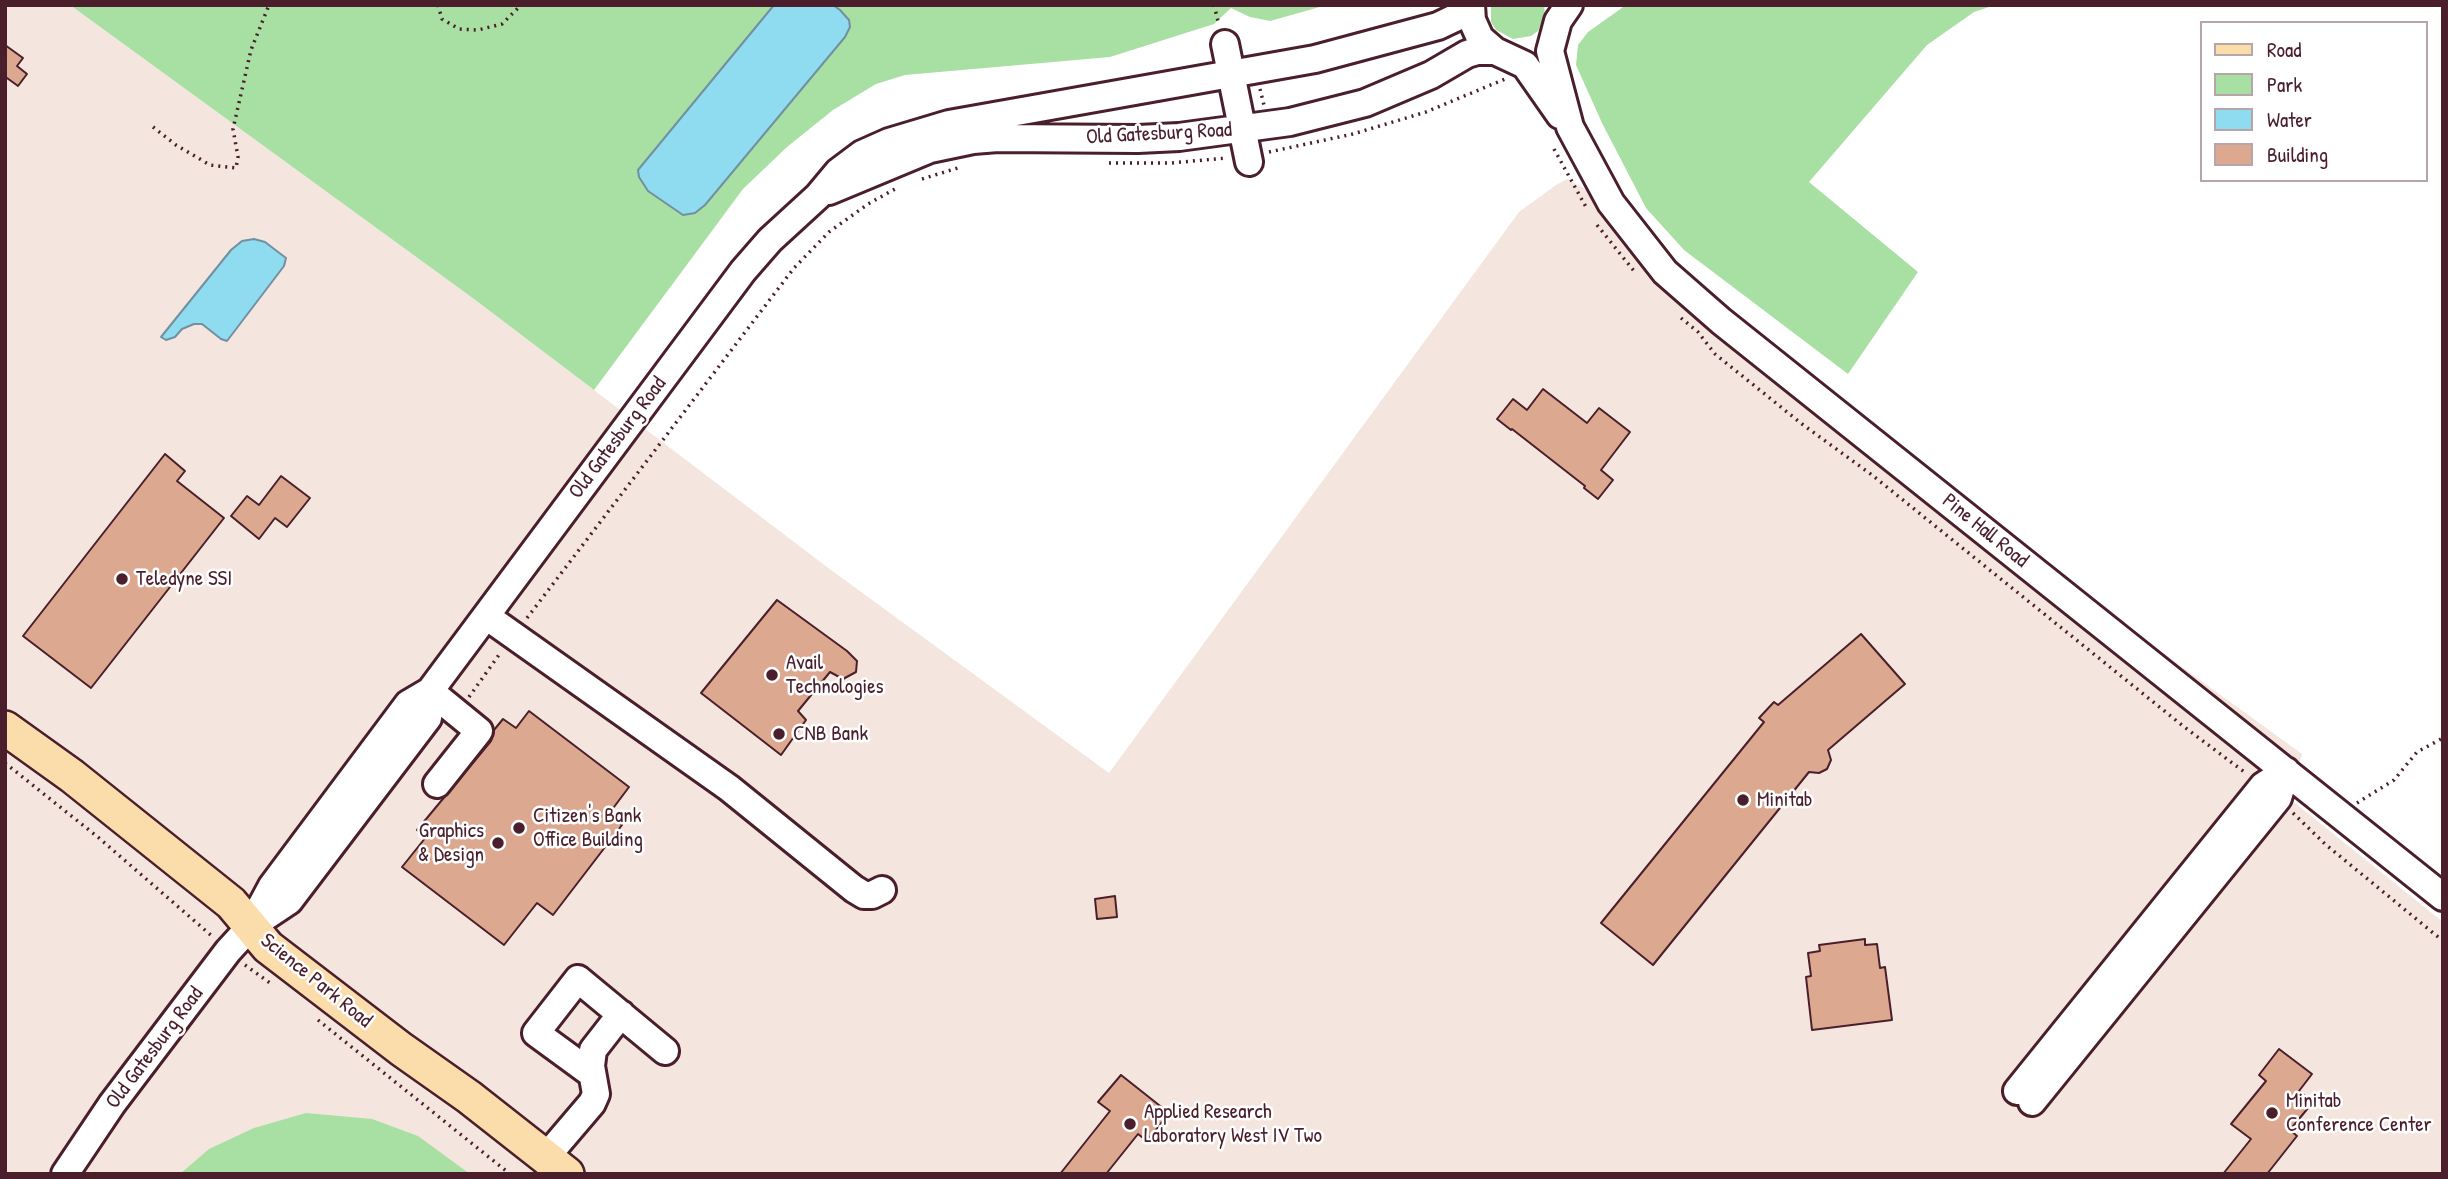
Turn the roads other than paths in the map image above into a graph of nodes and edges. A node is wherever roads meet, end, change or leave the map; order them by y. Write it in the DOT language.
graph roads {
  1 [pos="1470,5"];
  2 [pos="1560,15"];
  3 [pos="1225,44"];
  4 [pos="1504,61"];
  5 [pos="1231,75"];
  6 [pos="1242,130"];
  7 [pos="1560,133"];
  8 [pos="1250,157"];
  9 [pos="818,196"];
  10 [pos="486,616"];
  11 [pos="430,691"];
  12 [pos="5,728"];
  13 [pos="2286,772"];
  14 [pos="437,784"];
  15 [pos="882,890"];
  16 [pos="2443,897"];
  17 [pos="250,927"];
  18 [pos="621,1014"];
  19 [pos="665,1051"];
  20 [pos="592,1074"];
  21 [pos="2024,1097"];
  22 [pos="557,1165"];
  23 [pos="65,1174"];
  1 -- 4 [label="street, Pine Hall Road"];
  1 -- 5 [label="street, Old Gatesburg Road"];
  2 -- 4 [label="street, Old Gatesburg Road"];
  2 -- 7 [label="street, Pine Hall Road"];
  3 -- 5 [label="street"];
  4 -- 6 [label="street, Old Gatesburg Road"];
  4 -- 7 [label="street, Pine Hall Road"];
  5 -- 6 [label="street"];
  5 -- 9 [label="street, Old Gatesburg Road"];
  6 -- 8 [label="street"];
  6 -- 9 [label="street, Old Gatesburg Road"];
  7 -- 13 [label="street, Pine Hall Road"];
  9 -- 10 [label="street, Old Gatesburg Road"];
  10 -- 11 [label="street, Old Gatesburg Road"];
  10 -- 15 [label="street"];
  11 -- 14 [label="street"];
  11 -- 17 [label="street, Old Gatesburg Road"];
  12 -- 17 [label="main road, Science Park Road"];
  13 -- 16 [label="street, Pine Hall Road"];
  13 -- 21 [label="street"];
  17 -- 22 [label="main road, Science Park Road"];
  17 -- 23 [label="street, Old Gatesburg Road"];
  18 -- 19 [label="street"];
  18 -- 20 [label="street"];
  18 -- 20 [label="street"];
  20 -- 22 [label="street"];
}
